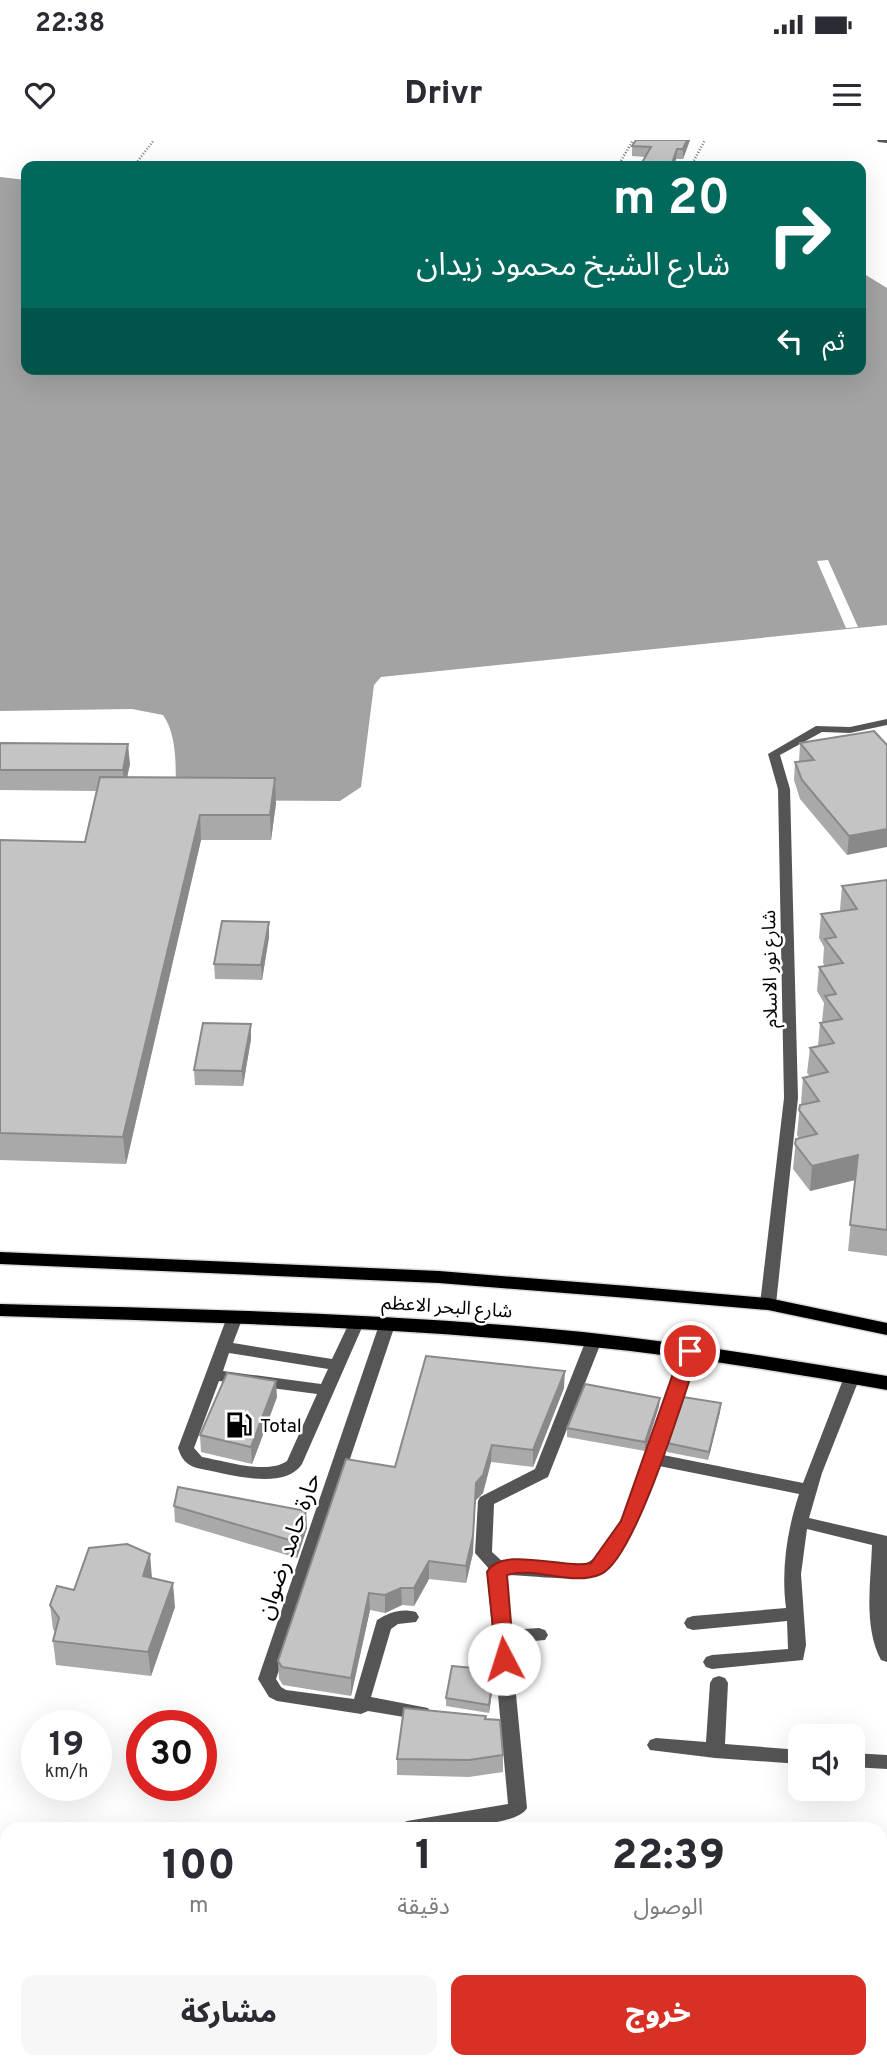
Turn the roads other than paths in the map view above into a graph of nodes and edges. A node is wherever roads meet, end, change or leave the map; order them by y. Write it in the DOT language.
graph roads {
  1 [pos="881,140"];
  2 [pos="887,141"];
  3 [pos="887,722"];
  4 [pos="0,1258"];
  5 [pos="768,1304"];
  6 [pos="0,1310"];
  7 [pos="235,1317"];
  8 [pos="356,1323"];
  9 [pos="387,1325"];
  10 [pos="887,1328"];
  11 [pos="594,1340"];
  12 [pos="224,1347"];
  13 [pos="690,1351"];
  14 [pos="338,1365"];
  15 [pos="214,1375"];
  16 [pos="852,1377"];
  17 [pos="887,1383"];
  18 [pos="327,1390"];
  19 [pos="652,1459"];
  20 [pos="809,1490"];
  21 [pos="801,1522"];
  22 [pos="884,1542"];
  23 [pos="500,1567"];
  24 [pos="794,1614"];
  25 [pos="410,1617"];
  26 [pos="693,1623"];
  27 [pos="538,1635"];
  28 [pos="502,1637"];
  29 [pos="887,1655"];
  30 [pos="712,1662"];
  31 [pos="719,1683"];
  32 [pos="366,1704"];
  33 [pos="446,1717"];
  34 [pos="656,1745"];
  35 [pos="715,1751"];
  36 [pos="788,1756"];
  37 [pos="865,1761"];
  38 [pos="887,1762"];
  39 [pos="469,1822"];
  1 -- 2 [label="street"];
  3 -- 5 [label="street, شارع نور الاسلام"];
  4 -- 5 [label="main road, شارع البحر الاعظم"];
  5 -- 10 [label="main road, شارع البحر الاعظم"];
  6 -- 7 [label="main road, شارع البحر الاعظم"];
  7 -- 8 [label="main road, شارع البحر الاعظم"];
  7 -- 12 [label="street"];
  8 -- 9 [label="main road, شارع البحر الاعظم"];
  8 -- 14 [label="street"];
  9 -- 11 [label="main road, شارع البحر الاعظم"];
  9 -- 32 [label="street, حارة حامد رضوان"];
  11 -- 13 [label="main road, شارع البحر الاعظم"];
  11 -- 23 [label="street"];
  12 -- 14 [label="street"];
  12 -- 15 [label="street"];
  13 -- 16 [label="main road, شارع البحر الاعظم"];
  13 -- 19 [label="street"];
  14 -- 18 [label="street"];
  15 -- 18 [label="street"];
  15 -- 18 [label="street"];
  16 -- 17 [label="main road, شارع البحر الاعظم"];
  16 -- 20 [label="street"];
  19 -- 20 [label="street"];
  19 -- 23 [label="street"];
  20 -- 21 [label="street"];
  21 -- 22 [label="street"];
  21 -- 24 [label="street"];
  22 -- 29 [label="street"];
  23 -- 28 [label="street"];
  24 -- 26 [label="street"];
  24 -- 30 [label="street"];
  25 -- 32 [label="street"];
  27 -- 28 [label="street"];
  28 -- 39 [label="street"];
  31 -- 35 [label="street"];
  32 -- 33 [label="street"];
  34 -- 35 [label="street"];
  35 -- 36 [label="street"];
  37 -- 38 [label="street"];
}
